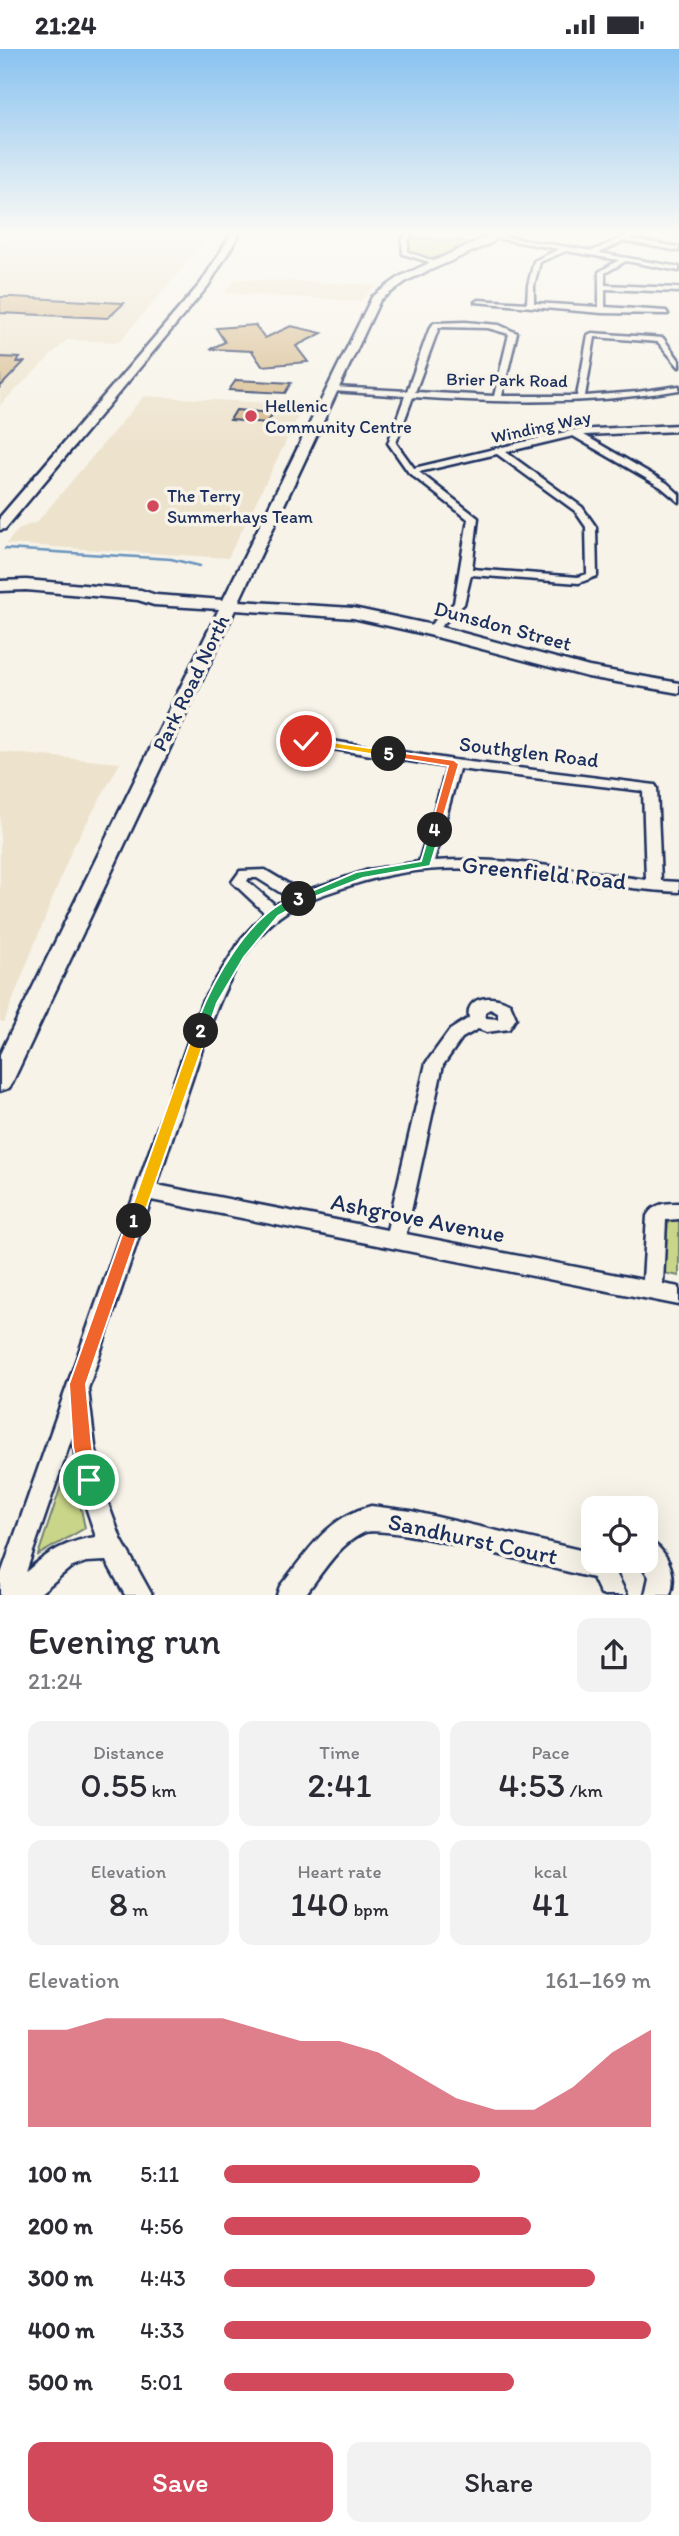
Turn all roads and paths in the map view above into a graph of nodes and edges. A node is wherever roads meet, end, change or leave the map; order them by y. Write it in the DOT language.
graph roads {
  1 [pos="174,305"];
  2 [pos="187,305"];
  3 [pos="373,305"];
  4 [pos="519,305"];
  5 [pos="602,305"];
  6 [pos="530,306"];
  7 [pos="602,311"];
  8 [pos="666,313"];
  9 [pos="679,365"];
  10 [pos="679,388"];
  11 [pos="333,389"];
  12 [pos="409,393"];
  13 [pos="581,397"];
  14 [pos="498,398"];
  15 [pos="678,429"];
  16 [pos="574,433"];
  17 [pos="499,451"];
  18 [pos="412,471"];
  19 [pos="679,499"];
  20 [pos="0,505"];
  21 [pos="0,526"];
  22 [pos="466,572"];
  23 [pos="0,578"];
  24 [pos="26,585"];
  25 [pos="0,586"];
  26 [pos="230,601"];
  27 [pos="430,629"];
  28 [pos="679,688"];
  29 [pos="306,741"];
  30 [pos="454,764"];
  31 [pos="426,863"];
  32 [pos="654,886"];
  33 [pos="679,887"];
  34 [pos="301,898"];
  35 [pos="274,913"];
  36 [pos="478,1021"];
  37 [pos="0,1081"];
  38 [pos="146,1191"];
  39 [pos="679,1211"];
  40 [pos="395,1240"];
  41 [pos="652,1291"];
  42 [pos="679,1296"];
  43 [pos="78,1384"];
  44 [pos="113,1549"];
  45 [pos="581,1559"];
  46 [pos="658,1566"];
  47 [pos="607,1573"];
  48 [pos="6,1594"];
  49 [pos="21,1594"];
  50 [pos="140,1594"];
  51 [pos="289,1594"];
  52 [pos="615,1594"];
  53 [pos="657,1594"];
  1 -- 20 [label="main road"];
  2 -- 21 [label="main road"];
  3 -- 11 [label="main road, Park Road North"];
  4 -- 6 [label="street"];
  5 -- 7 [label="street"];
  6 -- 7 [label="street"];
  7 -- 8 [label="street"];
  9 -- 13 [label="street"];
  10 -- 13 [label="street, Brier Park Road"];
  11 -- 12 [label="street, Brier Park Road"];
  11 -- 26 [label="main road, Park Road North"];
  12 -- 14 [label="street, Brier Park Road"];
  12 -- 14 [label="street"];
  12 -- 18 [label="street"];
  13 -- 14 [label="street, Brier Park Road"];
  15 -- 16 [label="street, Winding Way"];
  16 -- 17 [label="street, Winding Way"];
  16 -- 19 [label="street"];
  17 -- 18 [label="street, Winding Way"];
  17 -- 22 [label="street"];
  18 -- 22 [label="street"];
  22 -- 27 [label="street"];
  23 -- 24 [label="main road, Dunsdon Street"];
  24 -- 25 [label="main road, Dunsdon Street"];
  24 -- 26 [label="main road, Dunsdon Street"];
  26 -- 27 [label="main road, Dunsdon Street"];
  26 -- 37 [label="main road, Park Road North"];
  27 -- 28 [label="main road, Dunsdon Street"];
  29 -- 30 [label="street, Southglen Road"];
  30 -- 31 [label="street"];
  30 -- 32 [label="street, Southglen Road"];
  31 -- 32 [label="street, Greenfield Road"];
  31 -- 34 [label="street, Greenfield Road"];
  32 -- 33 [label="street, Greenfield Road"];
  34 -- 35 [label="street, Greenfield Road"];
  34 -- 35 [label="street"];
  35 -- 38 [label="street, Greenfield Road"];
  36 -- 40 [label="street"];
  38 -- 40 [label="street, Ashgrove Avenue"];
  38 -- 43 [label="street, Greenfield Road"];
  39 -- 41 [label="street"];
  40 -- 41 [label="street, Ashgrove Avenue"];
  41 -- 42 [label="street, Ashgrove Avenue"];
  43 -- 44 [label="street, Greenfield Road"];
  43 -- 48 [label="street"];
  44 -- 49 [label="street"];
  44 -- 50 [label="street, Greenfield Road"];
  45 -- 51 [label="street, Sandhurst Court"];
  46 -- 53 [label="street"];
  47 -- 52 [label="street, Sandhurst Court"];
}
